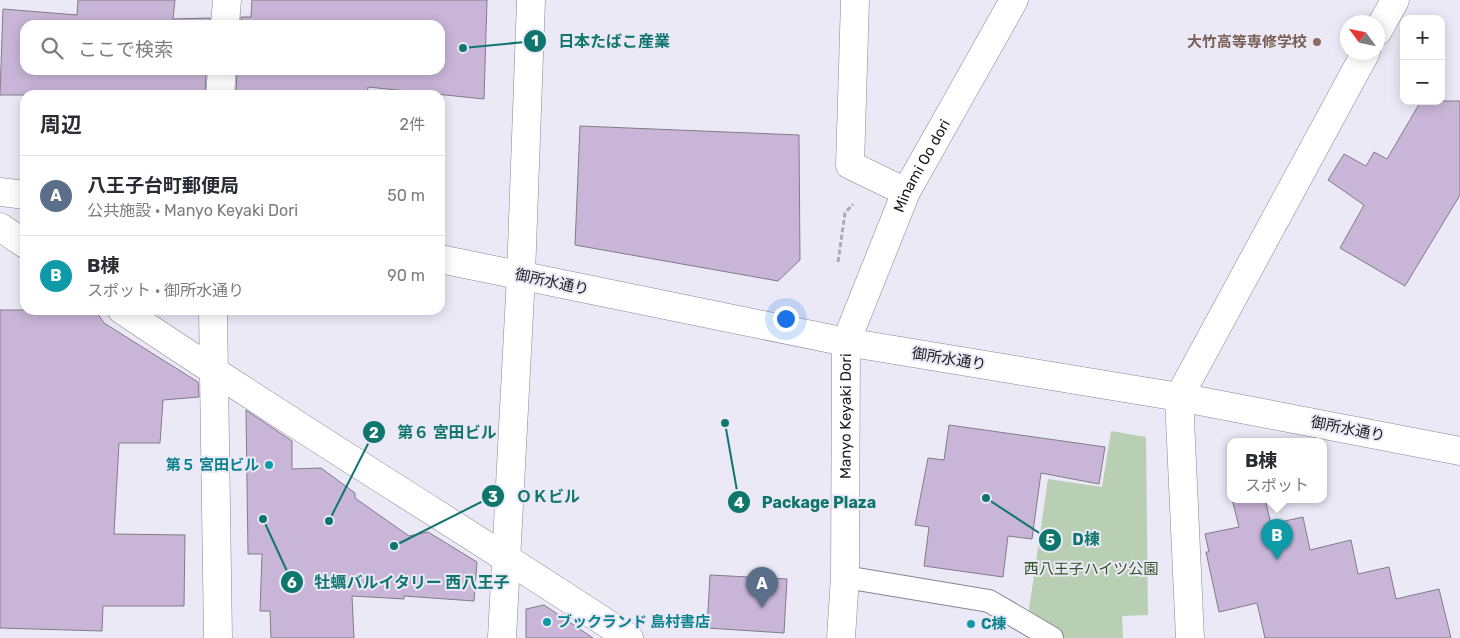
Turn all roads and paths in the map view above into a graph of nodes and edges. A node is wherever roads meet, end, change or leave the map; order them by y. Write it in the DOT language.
graph roads {
  1 [pos="227,0"];
  2 [pos="531,0"];
  3 [pos="854,0"];
  4 [pos="1014,0"];
  5 [pos="1395,0"];
  6 [pos="1385,18"];
  7 [pos="225,20"];
  8 [pos="1362,60"];
  9 [pos="222,75"];
  10 [pos="220,90"];
  11 [pos="0,192"];
  12 [pos="906,192"];
  13 [pos="20,194"];
  14 [pos="0,227"];
  15 [pos="20,241"];
  16 [pos="445,260"];
  17 [pos="521,276"];
  18 [pos="129,315"];
  19 [pos="213,315"];
  20 [pos="846,342"];
  21 [pos="214,372"];
  22 [pos="1179,397"];
  23 [pos="1460,451"];
  24 [pos="506,557"];
  25 [pos="845,577"];
  26 [pos="218,638"];
  27 [pos="502,638"];
  28 [pos="629,638"];
  29 [pos="841,638"];
  30 [pos="1052,638"];
  31 [pos="1190,638"];
  1 -- 7 [label="street"];
  2 -- 17 [label="street"];
  3 -- 12 [label="street"];
  4 -- 12 [label="street, Minami Oo dori"];
  5 -- 6 [label="street"];
  8 -- 22 [label="street"];
  9 -- 10 [label="street"];
  11 -- 13 [label="street"];
  12 -- 20 [label="street, Minami Oo dori"];
  14 -- 15 [label="street"];
  16 -- 17 [label="street, 御所水通り"];
  17 -- 20 [label="street, 御所水通り"];
  17 -- 24 [label="street"];
  18 -- 21 [label="street"];
  19 -- 21 [label="street"];
  20 -- 22 [label="street, 御所水通り"];
  20 -- 25 [label="street, Manyo Keyaki Dori"];
  21 -- 24 [label="street"];
  21 -- 26 [label="street"];
  22 -- 23 [label="street, 御所水通り"];
  22 -- 31 [label="street"];
  24 -- 27 [label="street"];
  24 -- 28 [label="street"];
  25 -- 29 [label="street, Manyo Keyaki Dori"];
  25 -- 30 [label="lane"];
}
